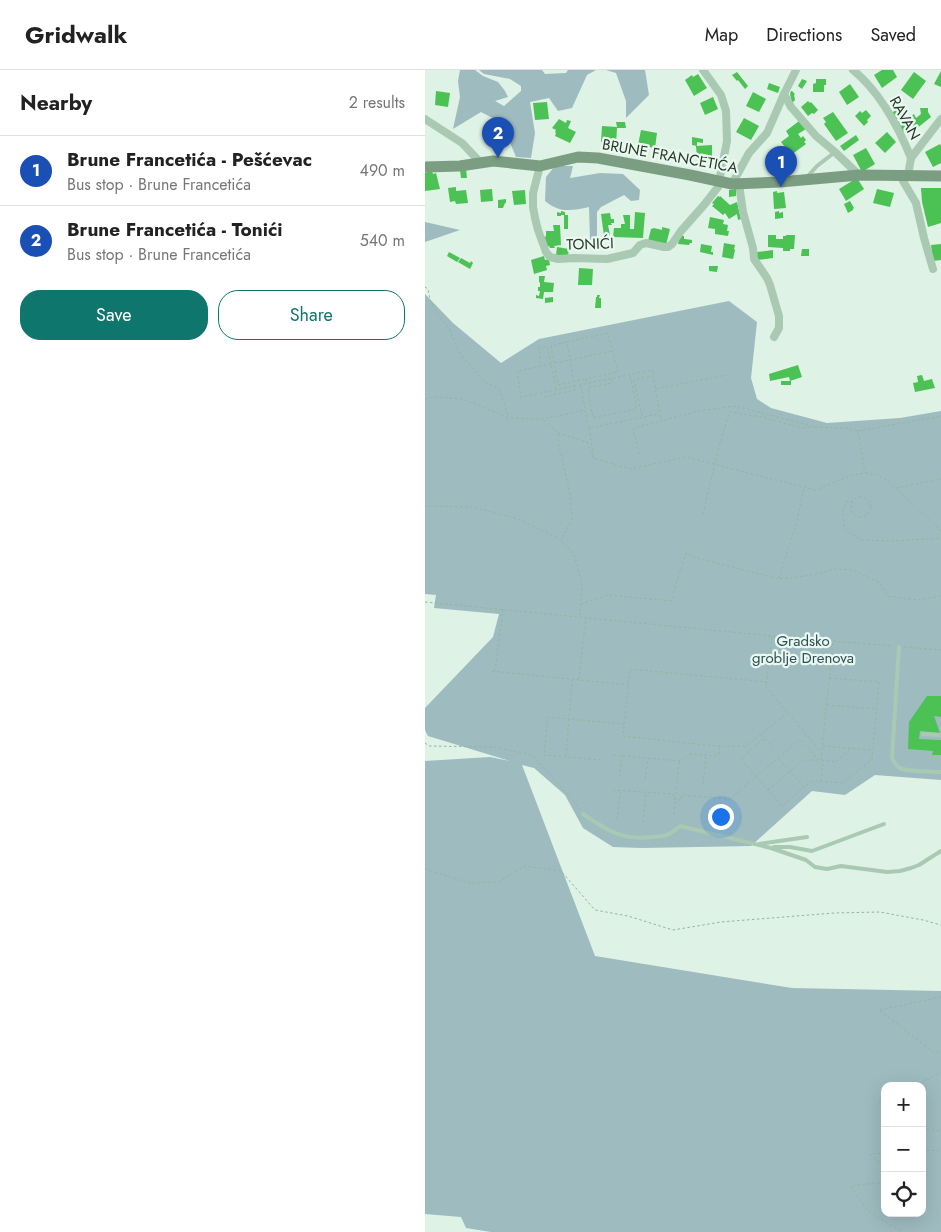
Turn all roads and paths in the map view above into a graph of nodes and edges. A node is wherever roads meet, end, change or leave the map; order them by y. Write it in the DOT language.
graph roads {
  1 [pos="703,70"];
  2 [pos="796,70"];
  3 [pos="853,70"];
  4 [pos="784,94"];
  5 [pos="941,119"];
  6 [pos="425,120"];
  7 [pos="835,152"];
  8 [pos="911,158"];
  9 [pos="480,162"];
  10 [pos="540,166"];
  11 [pos="425,167"];
  12 [pos="905,175"];
  13 [pos="859,176"];
  14 [pos="941,176"];
  15 [pos="805,181"];
  16 [pos="719,182"];
  17 [pos="736,184"];
  18 [pos="933,269"];
  19 [pos="425,287"];
  20 [pos="774,337"];
  21 [pos="567,342"];
  22 [pos="613,351"];
  23 [pos="570,360"];
  24 [pos="554,363"];
  25 [pos="551,364"];
  26 [pos="542,366"];
  27 [pos="731,374"];
  28 [pos="630,375"];
  29 [pos="653,376"];
  30 [pos="586,379"];
  31 [pos="611,379"];
  32 [pos="574,382"];
  33 [pos="587,384"];
  34 [pos="581,386"];
  35 [pos="575,387"];
  36 [pos="655,389"];
  37 [pos="556,391"];
  38 [pos="544,397"];
  39 [pos="425,399"];
  40 [pos="585,410"];
  41 [pos="660,414"];
  42 [pos="941,416"];
  43 [pos="642,417"];
  44 [pos="509,418"];
  45 [pos="543,420"];
  46 [pos="661,421"];
  47 [pos="816,427"];
  48 [pos="589,428"];
  49 [pos="858,431"];
  50 [pos="558,434"];
  51 [pos="639,454"];
  52 [pos="594,459"];
  53 [pos="715,464"];
  54 [pos="865,472"];
  55 [pos="941,479"];
  56 [pos="805,487"];
  57 [pos="896,488"];
  58 [pos="853,502"];
  59 [pos="425,506"];
  60 [pos="703,514"];
  61 [pos="941,531"];
  62 [pos="941,538"];
  63 [pos="561,540"];
  64 [pos="779,579"];
  65 [pos="941,596"];
  66 [pos="425,602"];
  67 [pos="581,604"];
  68 [pos="503,609"];
  69 [pos="580,616"];
  70 [pos="586,617"];
  71 [pos="772,636"];
  72 [pos="833,641"];
  73 [pos="899,647"];
  74 [pos="941,650"];
  75 [pos="492,671"];
  76 [pos="495,672"];
  77 [pos="829,678"];
  78 [pos="573,680"];
  79 [pos="579,680"];
  80 [pos="767,682"];
  81 [pos="628,685"];
  82 [pos="826,705"];
  83 [pos="876,709"];
  84 [pos="787,713"];
  85 [pos="569,719"];
  86 [pos="625,724"];
  87 [pos="923,734"];
  88 [pos="761,735"];
  89 [pos="941,735"];
  90 [pos="764,738"];
  91 [pos="425,743"];
  92 [pos="720,746"];
  93 [pos="822,746"];
  94 [pos="774,749"];
  95 [pos="850,749"];
  96 [pos="872,750"];
  97 [pos="821,752"];
  98 [pos="613,755"];
  99 [pos="622,756"];
  100 [pos="706,756"];
  101 [pos="566,757"];
  102 [pos="648,758"];
  103 [pos="779,758"];
  104 [pos="601,760"];
  105 [pos="821,760"];
  106 [pos="681,761"];
  107 [pos="790,771"];
  108 [pos="941,772"];
  109 [pos="619,776"];
  110 [pos="757,777"];
  111 [pos="645,778"];
  112 [pos="821,781"];
  113 [pos="703,784"];
  114 [pos="804,787"];
  115 [pos="613,790"];
  116 [pos="621,790"];
  117 [pos="768,790"];
  118 [pos="646,792"];
  119 [pos="675,800"];
  120 [pos="583,814"];
  121 [pos="674,814"];
  122 [pos="617,819"];
  123 [pos="643,822"];
  124 [pos="884,824"];
  125 [pos="807,837"];
  126 [pos="758,844"];
  127 [pos="771,848"];
  128 [pos="941,852"];
  129 [pos="425,869"];
  130 [pos="941,925"];
  131 [pos="941,997"];
  132 [pos="941,1053"];
  133 [pos="941,1073"];
  134 [pos="922,1082"];
  135 [pos="926,1128"];
  136 [pos="941,1131"];
  137 [pos="941,1150"];
  138 [pos="926,1151"];
  139 [pos="881,1153"];
  140 [pos="881,1163"];
  141 [pos="881,1182"];
  142 [pos="902,1232"];
  1 -- 16 [label="street"];
  2 -- 4 [label="street"];
  3 -- 8 [label="street, RAVAN"];
  4 -- 7 [label="street"];
  4 -- 17 [label="street"];
  5 -- 8 [label="street, RAVAN"];
  6 -- 9 [label="street"];
  7 -- 13 [label="street"];
  7 -- 15 [label="lane"];
  8 -- 12 [label="street, RAVAN"];
  9 -- 10 [label="street, BRUNE FRANCETIĆA"];
  9 -- 11 [label="street, BRUNE FRANCETIĆA"];
  10 -- 16 [label="street, BRUNE FRANCETIĆA"];
  10 -- 16 [label="street, TONIĆI"];
  12 -- 13 [label="street, BRUNE FRANCETIĆA"];
  12 -- 14 [label="street, BRUNE FRANCETIĆA"];
  12 -- 18 [label="street"];
  13 -- 15 [label="street, BRUNE FRANCETIĆA"];
  15 -- 17 [label="street, BRUNE FRANCETIĆA"];
  16 -- 17 [label="street, BRUNE FRANCETIĆA"];
  17 -- 20 [label="street"];
  19 -- 44 [label="path"];
  21 -- 22 [label="path"];
  21 -- 23 [label="path"];
  21 -- 24 [label="path"];
  22 -- 23 [label="path"];
  22 -- 30 [label="path"];
  23 -- 24 [label="path"];
  23 -- 32 [label="path"];
  24 -- 32 [label="path"];
  25 -- 26 [label="path"];
  25 -- 26 [label="path"];
  25 -- 37 [label="path"];
  26 -- 37 [label="path"];
  27 -- 36 [label="path"];
  28 -- 29 [label="path"];
  28 -- 31 [label="path"];
  28 -- 31 [label="path"];
  29 -- 36 [label="path"];
  29 -- 43 [label="path"];
  30 -- 32 [label="path"];
  30 -- 33 [label="path"];
  31 -- 33 [label="path"];
  32 -- 35 [label="path"];
  33 -- 34 [label="path"];
  34 -- 35 [label="path"];
  34 -- 40 [label="path"];
  35 -- 37 [label="path"];
  35 -- 38 [label="path"];
  36 -- 41 [label="path"];
  39 -- 44 [label="path"];
  40 -- 45 [label="path"];
  40 -- 48 [label="path"];
  41 -- 43 [label="path"];
  41 -- 46 [label="path"];
  42 -- 49 [label="path"];
  43 -- 48 [label="path"];
  44 -- 45 [label="path"];
  45 -- 50 [label="path"];
  46 -- 47 [label="path"];
  46 -- 51 [label="path"];
  47 -- 49 [label="path"];
  47 -- 53 [label="path"];
  48 -- 52 [label="path"];
  49 -- 54 [label="path"];
  50 -- 52 [label="path"];
  50 -- 63 [label="path"];
  52 -- 53 [label="path"];
  53 -- 56 [label="path"];
  53 -- 60 [label="path"];
  54 -- 56 [label="path"];
  54 -- 57 [label="path"];
  55 -- 57 [label="path"];
  56 -- 64 [label="path"];
  57 -- 61 [label="path"];
  58 -- 58 [label="path"];
  58 -- 62 [label="path"];
  59 -- 63 [label="path"];
  63 -- 67 [label="path"];
  64 -- 65 [label="path"];
  64 -- 67 [label="path"];
  66 -- 68 [label="path"];
  67 -- 69 [label="path"];
  68 -- 69 [label="path"];
  68 -- 76 [label="path"];
  69 -- 70 [label="path"];
  70 -- 71 [label="path"];
  70 -- 79 [label="path"];
  71 -- 72 [label="path"];
  71 -- 80 [label="path"];
  72 -- 73 [label="path"];
  72 -- 77 [label="path"];
  73 -- 74 [label="path"];
  73 -- 108 [label="lane"];
  75 -- 76 [label="path"];
  76 -- 78 [label="path"];
  77 -- 82 [label="path"];
  77 -- 83 [label="path"];
  78 -- 79 [label="path"];
  78 -- 85 [label="path"];
  79 -- 81 [label="path"];
  80 -- 81 [label="path"];
  80 -- 84 [label="path"];
  81 -- 86 [label="path"];
  82 -- 83 [label="path"];
  82 -- 93 [label="path"];
  83 -- 96 [label="path"];
  84 -- 88 [label="path"];
  84 -- 97 [label="path"];
  85 -- 86 [label="path"];
  85 -- 101 [label="path"];
  85 -- 101 [label="path"];
  86 -- 92 [label="path"];
  87 -- 89 [label="lane"];
  88 -- 90 [label="path"];
  88 -- 92 [label="path"];
  90 -- 94 [label="path"];
  90 -- 110 [label="path"];
  91 -- 120 [label="path"];
  92 -- 100 [label="path"];
  93 -- 95 [label="path"];
  93 -- 97 [label="path"];
  95 -- 96 [label="path"];
  95 -- 105 [label="path"];
  96 -- 112 [label="path"];
  97 -- 105 [label="path"];
  98 -- 99 [label="path"];
  99 -- 102 [label="path"];
  99 -- 109 [label="path"];
  100 -- 106 [label="path"];
  100 -- 113 [label="path"];
  101 -- 104 [label="path"];
  102 -- 106 [label="path"];
  102 -- 111 [label="path"];
  103 -- 105 [label="path"];
  103 -- 107 [label="path"];
  103 -- 110 [label="path"];
  105 -- 107 [label="path"];
  105 -- 112 [label="path"];
  106 -- 119 [label="path"];
  107 -- 114 [label="path"];
  107 -- 117 [label="path"];
  110 -- 117 [label="path"];
  110 -- 119 [label="path"];
  112 -- 114 [label="path"];
  114 -- 117 [label="path"];
  115 -- 116 [label="path"];
  116 -- 118 [label="path"];
  116 -- 122 [label="path"];
  118 -- 119 [label="path"];
  118 -- 123 [label="path"];
  119 -- 121 [label="path"];
  120 -- 126 [label="lane"];
  124 -- 127 [label="lane"];
  125 -- 126 [label="lane"];
  126 -- 127 [label="lane"];
  127 -- 128 [label="lane"];
  129 -- 130 [label="path"];
  131 -- 132 [label="path"];
  133 -- 134 [label="path"];
  135 -- 136 [label="path"];
  137 -- 138 [label="path"];
  139 -- 140 [label="path"];
  141 -- 142 [label="path"];
}
